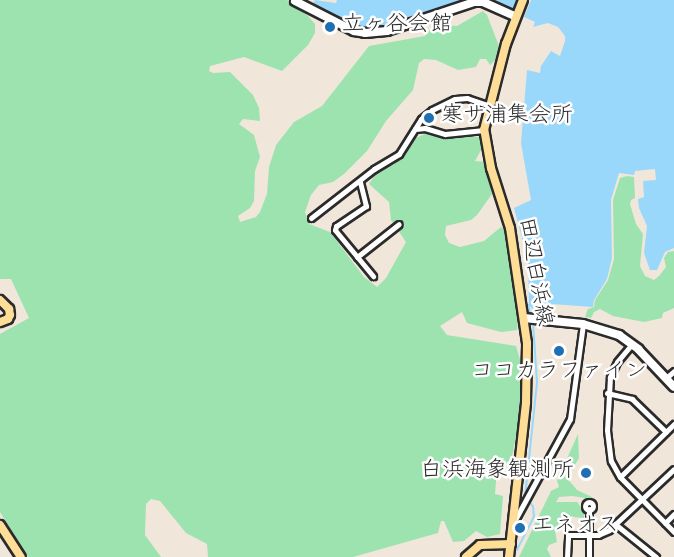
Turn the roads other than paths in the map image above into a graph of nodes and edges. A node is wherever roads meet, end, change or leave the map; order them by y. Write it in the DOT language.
graph roads {
  1 [pos="294,0"];
  2 [pos="523,0"];
  3 [pos="516,17"];
  4 [pos="490,106"];
  5 [pos="415,129"];
  6 [pos="484,130"];
  7 [pos="360,182"];
  8 [pos="311,218"];
  9 [pos="399,224"];
  10 [pos="357,257"];
  11 [pos="373,276"];
  12 [pos="0,300"];
  13 [pos="530,318"];
  14 [pos="0,322"];
  15 [pos="584,324"];
  16 [pos="632,344"];
  17 [pos="674,371"];
  18 [pos="666,378"];
  19 [pos="674,387"];
  20 [pos="607,393"];
  21 [pos="674,424"];
  22 [pos="666,432"];
  23 [pos="674,469"];
  24 [pos="620,477"];
  25 [pos="642,501"];
  26 [pos="589,509"];
  27 [pos="674,514"];
  28 [pos="664,523"];
  29 [pos="615,524"];
  30 [pos="0,525"];
  31 [pos="513,525"];
  32 [pos="674,532"];
  33 [pos="589,535"];
  34 [pos="511,544"];
  35 [pos="21,557"];
  36 [pos="466,557"];
  37 [pos="509,557"];
  38 [pos="567,557"];
  39 [pos="589,557"];
  40 [pos="656,557"];
  1 -- 3 [label="street"];
  2 -- 3 [label="main road, 田辺白浜線"];
  3 -- 4 [label="main road, 田辺白浜線"];
  4 -- 5 [label="street"];
  4 -- 6 [label="main road, 田辺白浜線"];
  5 -- 6 [label="street"];
  5 -- 7 [label="street"];
  6 -- 13 [label="main road, 田辺白浜線"];
  7 -- 8 [label="street"];
  7 -- 10 [label="street"];
  9 -- 10 [label="street"];
  10 -- 11 [label="street"];
  12 -- 14 [label="main road"];
  13 -- 15 [label="street"];
  13 -- 31 [label="main road, 田辺白浜線"];
  15 -- 16 [label="street"];
  15 -- 31 [label="street"];
  16 -- 18 [label="street"];
  16 -- 20 [label="street"];
  17 -- 18 [label="street"];
  18 -- 19 [label="street"];
  20 -- 22 [label="street"];
  20 -- 24 [label="street"];
  21 -- 22 [label="street"];
  22 -- 24 [label="street"];
  23 -- 25 [label="street"];
  24 -- 25 [label="street"];
  25 -- 28 [label="street"];
  25 -- 29 [label="street"];
  26 -- 33 [label="street"];
  27 -- 28 [label="street"];
  28 -- 32 [label="street"];
  29 -- 33 [label="street"];
  29 -- 40 [label="street"];
  30 -- 35 [label="main road"];
  31 -- 34 [label="main road, 田辺白浜線"];
  33 -- 38 [label="street"];
  33 -- 39 [label="street"];
  34 -- 36 [label="main road"];
  34 -- 37 [label="main road, 田辺白浜線"];
}
